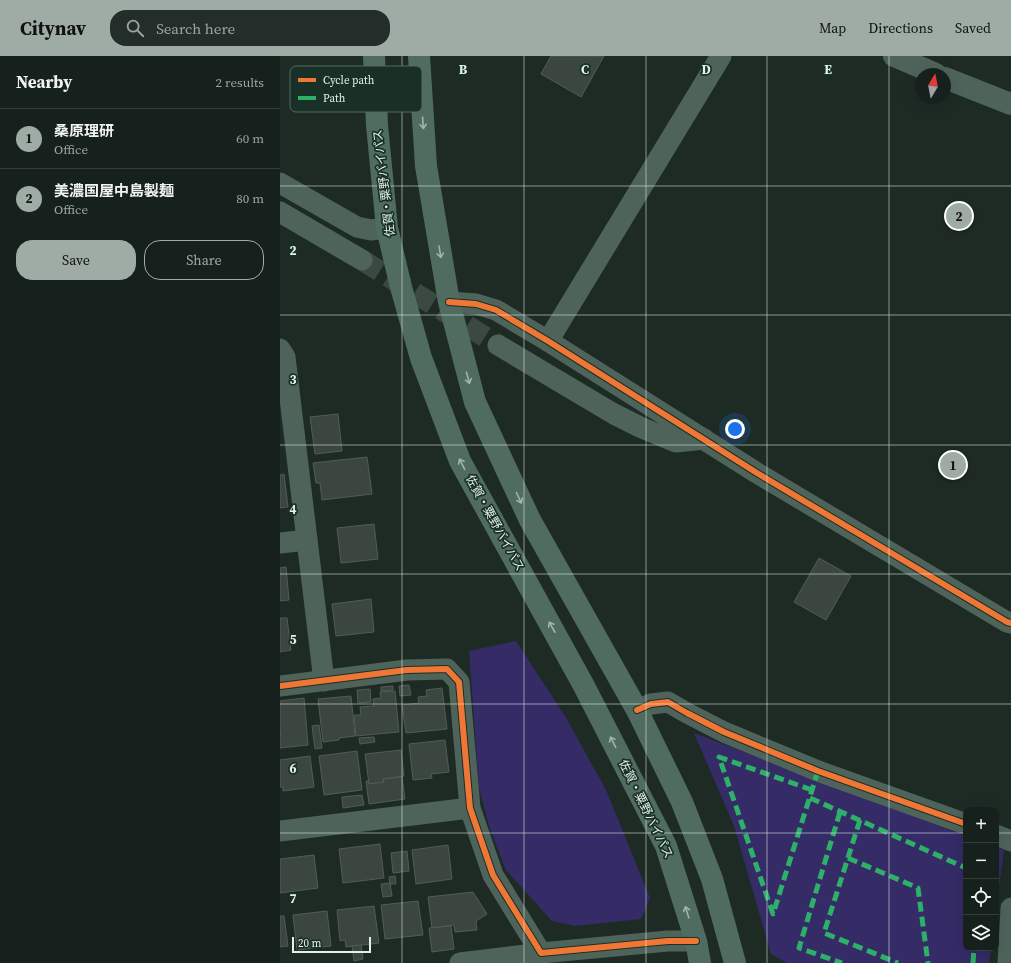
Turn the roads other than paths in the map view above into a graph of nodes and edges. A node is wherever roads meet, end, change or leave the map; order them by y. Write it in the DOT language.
graph roads {
  1 [pos="374,56"];
  2 [pos="419,56"];
  3 [pos="721,56"];
  4 [pos="894,56"];
  5 [pos="374,66"];
  6 [pos="420,66"];
  7 [pos="922,68"];
  8 [pos="951,80"];
  9 [pos="422,103"];
  10 [pos="1011,104"];
  11 [pos="376,112"];
  12 [pos="280,183"];
  13 [pos="280,212"];
  14 [pos="388,228"];
  15 [pos="362,260"];
  16 [pos="448,302"];
  17 [pos="548,341"];
  18 [pos="498,345"];
  19 [pos="280,349"];
  20 [pos="285,398"];
  21 [pos="704,439"];
  22 [pos="307,540"];
  23 [pos="280,543"];
  24 [pos="1011,623"];
  25 [pos="324,681"];
  26 [pos="280,686"];
  27 [pos="637,710"];
  28 [pos="470,808"];
  29 [pos="963,823"];
  30 [pos="280,831"];
  31 [pos="999,836"];
  32 [pos="1011,841"];
  33 [pos="1011,908"];
  34 [pos="696,941"];
  35 [pos="541,953"];
  36 [pos="482,962"];
  37 [pos="460,963"];
  38 [pos="700,963"];
  39 [pos="734,963"];
  40 [pos="1008,963"];
  1 -- 5 [label="highway, 佐賀・粟野バイパス"];
  2 -- 6 [label="highway, one-way"];
  3 -- 17 [label="street"];
  4 -- 7 [label="street"];
  8 -- 10 [label="street"];
  9 -- 16 [label="highway, one-way"];
  11 -- 14 [label="highway, 佐賀・粟野バイパス"];
  12 -- 14 [label="street"];
  13 -- 15 [label="street"];
  34 -- 14 [label="highway, 佐賀・粟野バイパス, one-way"];
  16 -- 17 [label="street"];
  16 -- 27 [label="highway, one-way"];
  17 -- 21 [label="street"];
  18 -- 21 [label="street"];
  19 -- 20 [label="street"];
  20 -- 22 [label="street"];
  21 -- 24 [label="street"];
  22 -- 23 [label="street"];
  22 -- 25 [label="street"];
  25 -- 26 [label="street"];
  25 -- 28 [label="street"];
  27 -- 29 [label="street"];
  27 -- 39 [label="highway"];
  28 -- 30 [label="street"];
  28 -- 35 [label="street"];
  31 -- 32 [label="street"];
  33 -- 40 [label="street"];
  34 -- 35 [label="street"];
  34 -- 38 [label="highway, 佐賀・粟野バイパス"];
  35 -- 36 [label="street"];
  36 -- 37 [label="street"];
}
